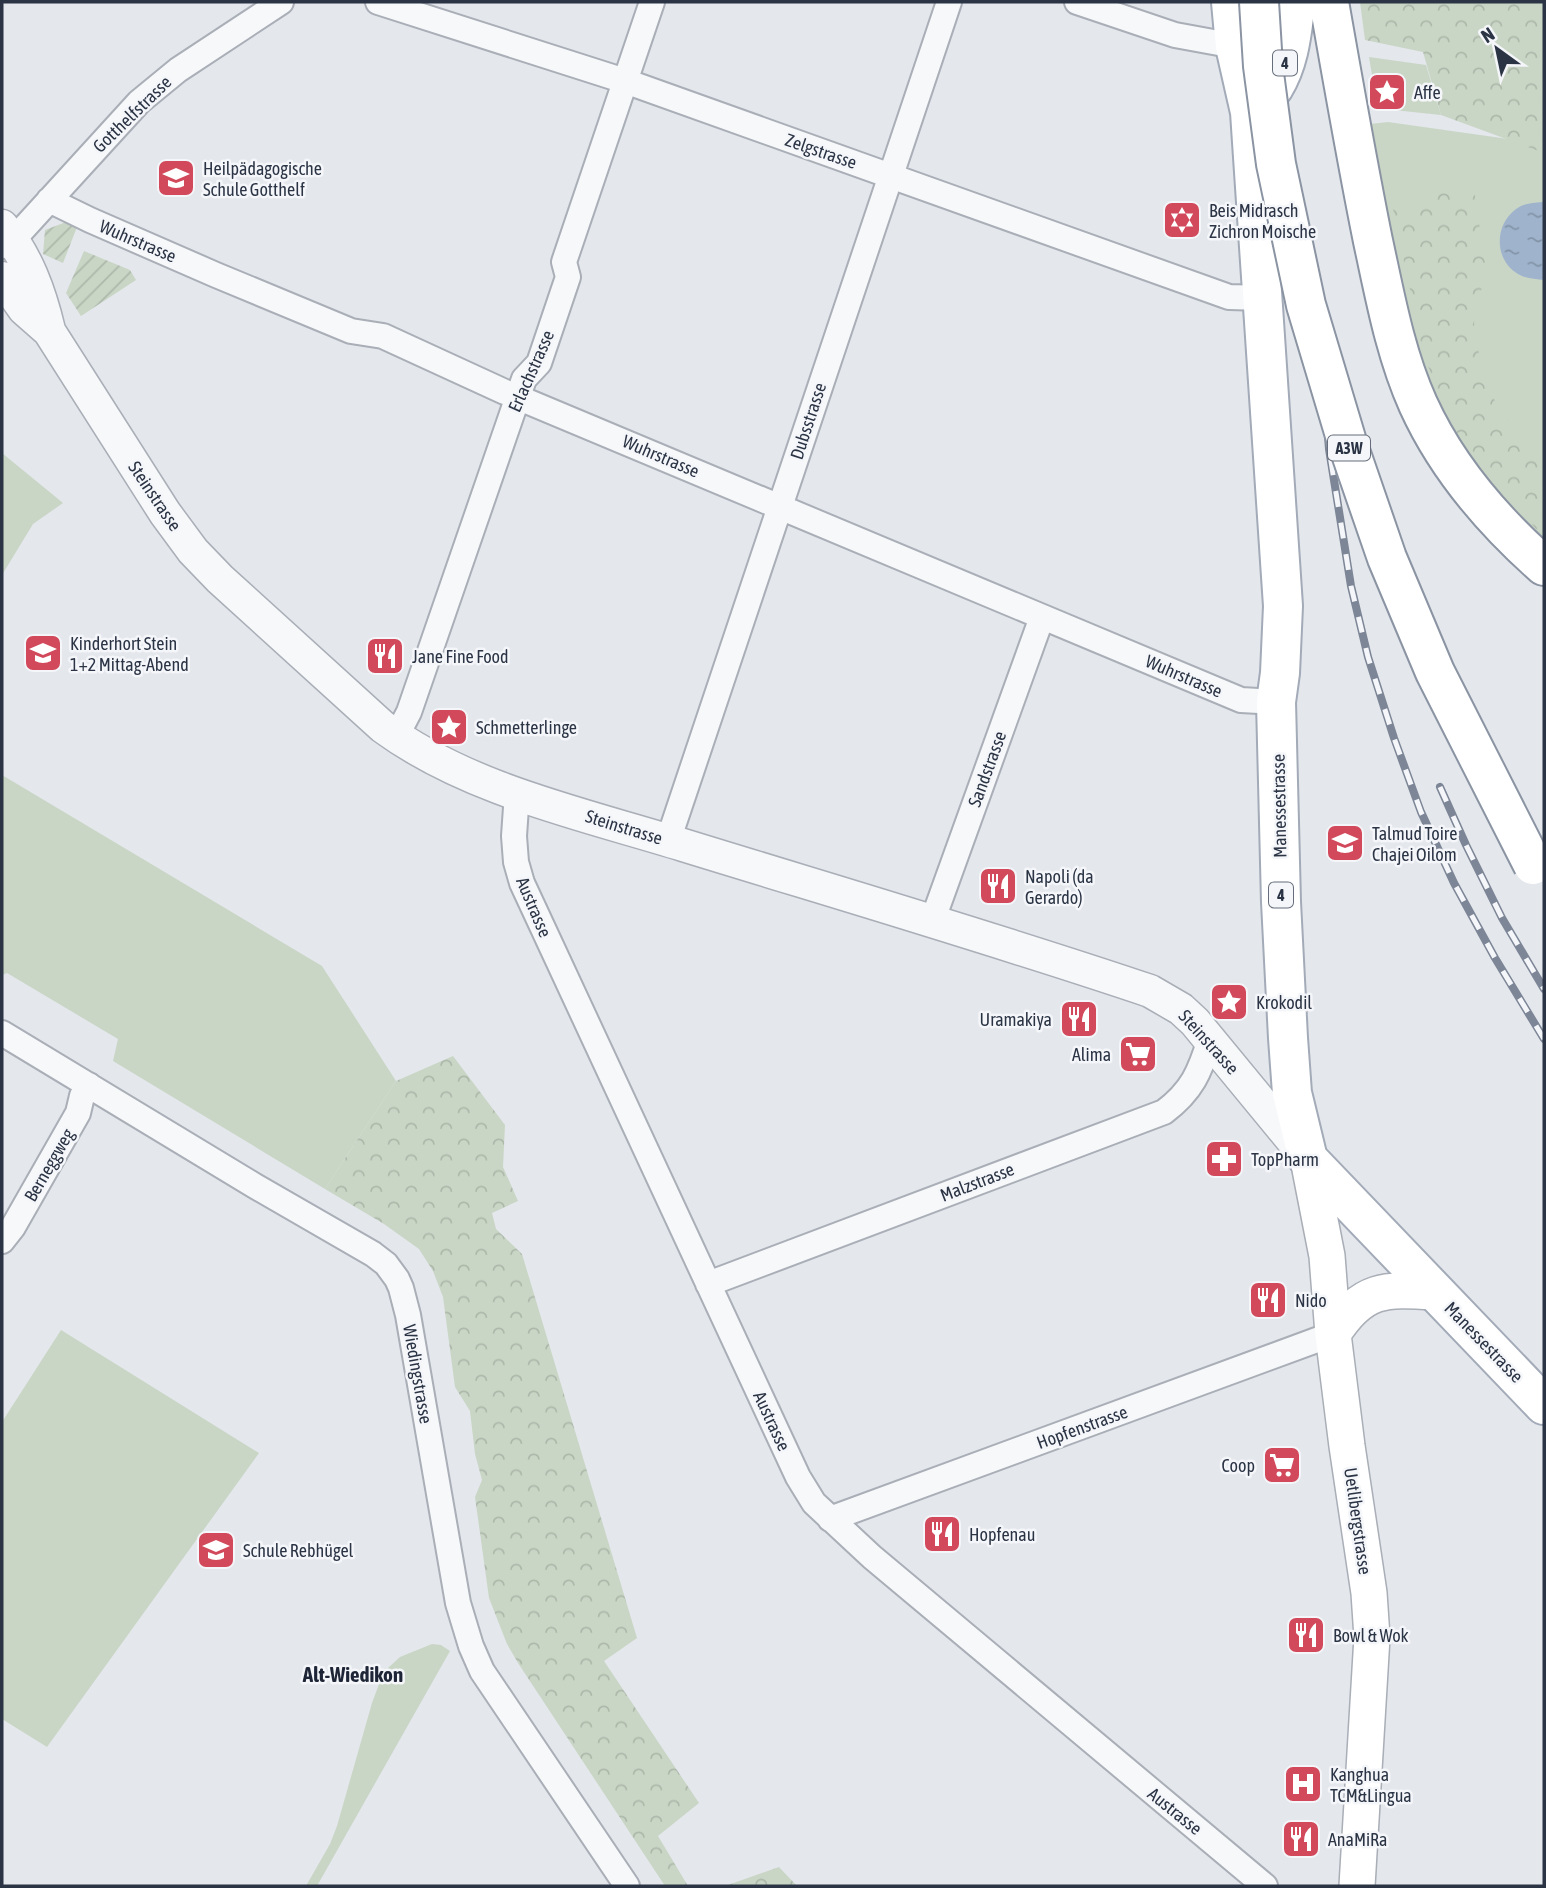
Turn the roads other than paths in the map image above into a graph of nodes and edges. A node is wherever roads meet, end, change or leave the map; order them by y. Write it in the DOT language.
graph roads {
  1 [pos="281,2"];
  2 [pos="378,2"];
  3 [pos="652,2"];
  4 [pos="949,2"];
  5 [pos="1077,2"];
  6 [pos="1231,2"];
  7 [pos="1259,2"];
  8 [pos="1296,2"];
  9 [pos="1329,2"];
  10 [pos="1235,46"];
  11 [pos="625,81"];
  12 [pos="1250,112"];
  13 [pos="891,176"];
  14 [pos="49,200"];
  15 [pos="6,237"];
  16 [pos="2,278"];
  17 [pos="1262,298"];
  18 [pos="49,331"];
  19 [pos="518,397"];
  20 [pos="780,506"];
  21 [pos="1544,566"];
  22 [pos="1042,617"];
  23 [pos="1276,702"];
  24 [pos="396,737"];
  25 [pos="517,793"];
  26 [pos="668,841"];
  27 [pos="1539,873"];
  28 [pos="932,922"];
  29 [pos="2,1033"];
  30 [pos="1210,1039"];
  31 [pos="89,1085"];
  32 [pos="1308,1159"];
  33 [pos="6,1230"];
  34 [pos="708,1284"];
  35 [pos="1436,1292"];
  36 [pos="1333,1334"];
  37 [pos="1544,1405"];
  38 [pos="830,1519"];
  39 [pos="627,1886"];
  40 [pos="1265,1886"];
  41 [pos="1357,1886"];
  1 -- 14 [label="street, Gotthelfstrasse"];
  2 -- 11 [label="street, Zelgstrasse"];
  3 -- 11 [label="street, Erlachstrasse"];
  4 -- 13 [label="street, Dubsstrasse"];
  5 -- 10 [label="street"];
  6 -- 10 [label="main road, Manessestrasse / 4"];
  7 -- 27 [label="main road, A3W, bridge"];
  8 -- 12 [label="main road, 4"];
  9 -- 21 [label="main road"];
  10 -- 12 [label="main road, Manessestrasse / 4"];
  11 -- 13 [label="street, Zelgstrasse"];
  11 -- 19 [label="street, Erlachstrasse"];
  12 -- 17 [label="main road, Manessestrasse / 4"];
  13 -- 17 [label="street, Zelgstrasse"];
  13 -- 20 [label="street, Dubsstrasse"];
  14 -- 15 [label="street, Gotthelfstrasse"];
  14 -- 19 [label="street, Wuhrstrasse"];
  15 -- 18 [label="street, Steinstrasse"];
  16 -- 18 [label="street, Steinstrasse"];
  17 -- 23 [label="main road, Manessestrasse / 4"];
  18 -- 24 [label="street, Steinstrasse"];
  19 -- 20 [label="street, Wuhrstrasse"];
  19 -- 24 [label="street, Erlachstrasse"];
  20 -- 22 [label="street, Wuhrstrasse"];
  20 -- 26 [label="street, Dubsstrasse"];
  22 -- 23 [label="street, Wuhrstrasse"];
  22 -- 28 [label="street, Sandstrasse"];
  23 -- 32 [label="main road, Manessestrasse / 4"];
  24 -- 25 [label="street, Steinstrasse"];
  25 -- 26 [label="street, Steinstrasse"];
  25 -- 34 [label="street, Austrasse"];
  26 -- 28 [label="street, Steinstrasse"];
  28 -- 30 [label="street, Steinstrasse"];
  29 -- 31 [label="street, Wiedingstrasse"];
  30 -- 32 [label="street, Steinstrasse"];
  30 -- 34 [label="street, Malzstrasse"];
  31 -- 33 [label="street, Berneggweg"];
  31 -- 39 [label="street, Wiedingstrasse"];
  32 -- 35 [label="main road, Manessestrasse"];
  32 -- 36 [label="main road, Uetlibergstrasse"];
  34 -- 38 [label="street, Austrasse"];
  35 -- 36 [label="main road"];
  35 -- 37 [label="main road, Manessestrasse"];
  36 -- 38 [label="street, Hopfenstrasse"];
  36 -- 41 [label="main road, Uetlibergstrasse"];
  38 -- 40 [label="street, Austrasse"];
}
